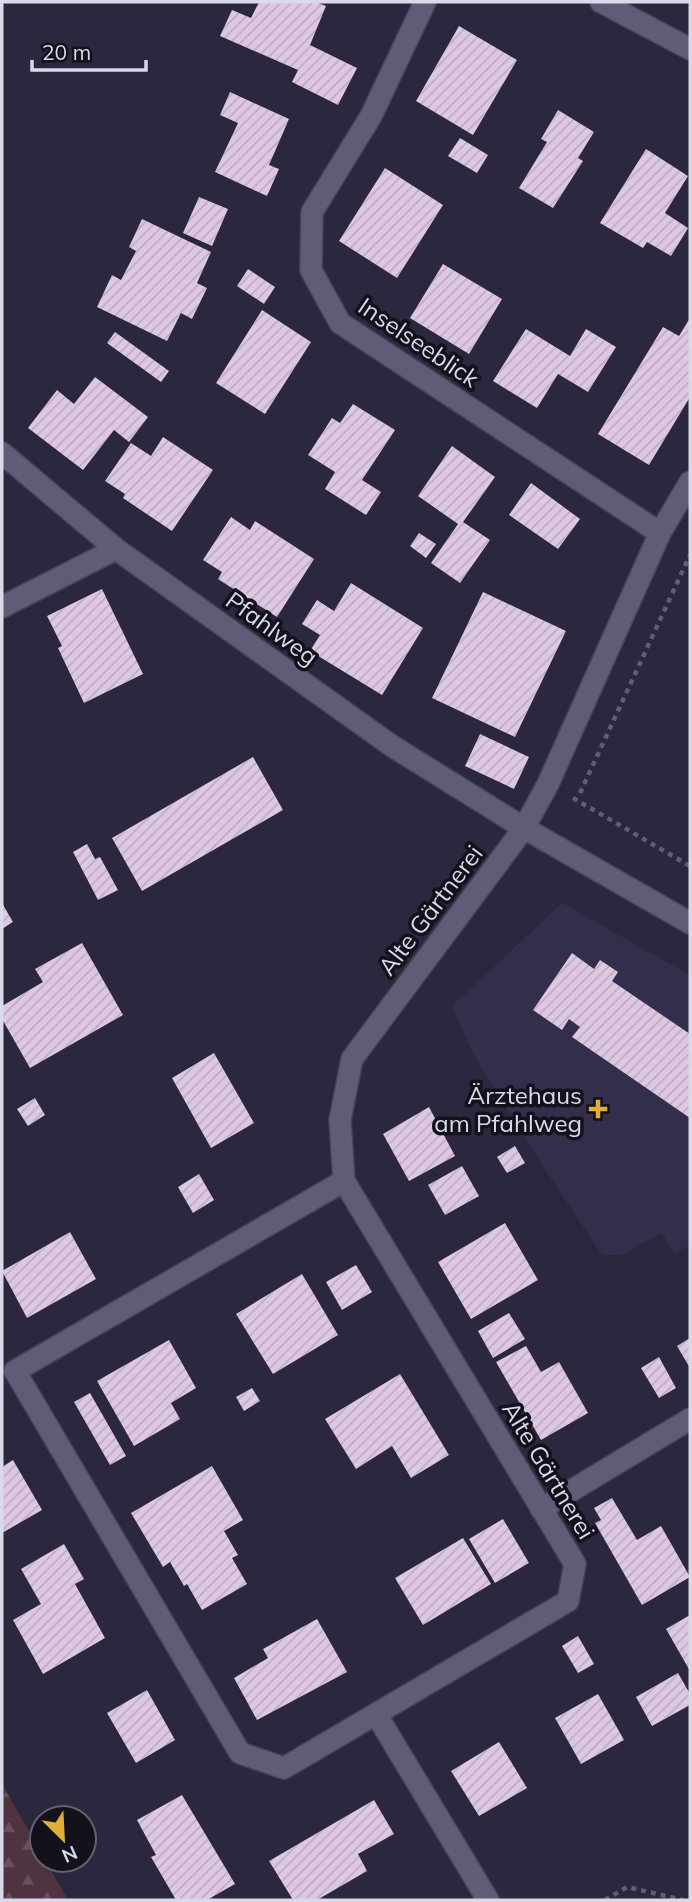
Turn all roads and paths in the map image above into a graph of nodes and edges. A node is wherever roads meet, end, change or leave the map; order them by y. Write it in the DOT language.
graph roads {
  1 [pos="425,2"];
  2 [pos="601,2"];
  3 [pos="690,49"];
  4 [pos="2,453"];
  5 [pos="690,482"];
  6 [pos="660,533"];
  7 [pos="116,549"];
  8 [pos="690,555"];
  9 [pos="2,607"];
  10 [pos="548,784"];
  11 [pos="577,801"];
  12 [pos="524,828"];
  13 [pos="690,866"];
  14 [pos="690,923"];
  15 [pos="344,1181"];
  16 [pos="8,1366"];
  17 [pos="690,1419"];
  18 [pos="541,1508"];
  19 [pos="376,1714"];
  20 [pos="488,1900"];
  21 [pos="605,1900"];
  22 [pos="683,1900"];
  1 -- 6 [label="street, Inselseeblick"];
  2 -- 3 [label="street"];
  4 -- 7 [label="street, Pfahlweg"];
  5 -- 6 [label="street"];
  6 -- 10 [label="street"];
  7 -- 9 [label="street"];
  7 -- 12 [label="street, Pfahlweg"];
  8 -- 11 [label="path"];
  10 -- 11 [label="path"];
  10 -- 12 [label="street"];
  11 -- 13 [label="path"];
  12 -- 14 [label="street, Pfahlweg"];
  12 -- 15 [label="street, Alte Gärtnerei"];
  15 -- 16 [label="street, Alte Gärtnerei"];
  15 -- 18 [label="street, Alte Gärtnerei"];
  16 -- 19 [label="street, Alte Gärtnerei"];
  17 -- 18 [label="street"];
  18 -- 19 [label="street, Alte Gärtnerei"];
  19 -- 20 [label="street"];
  21 -- 22 [label="path"];
}
